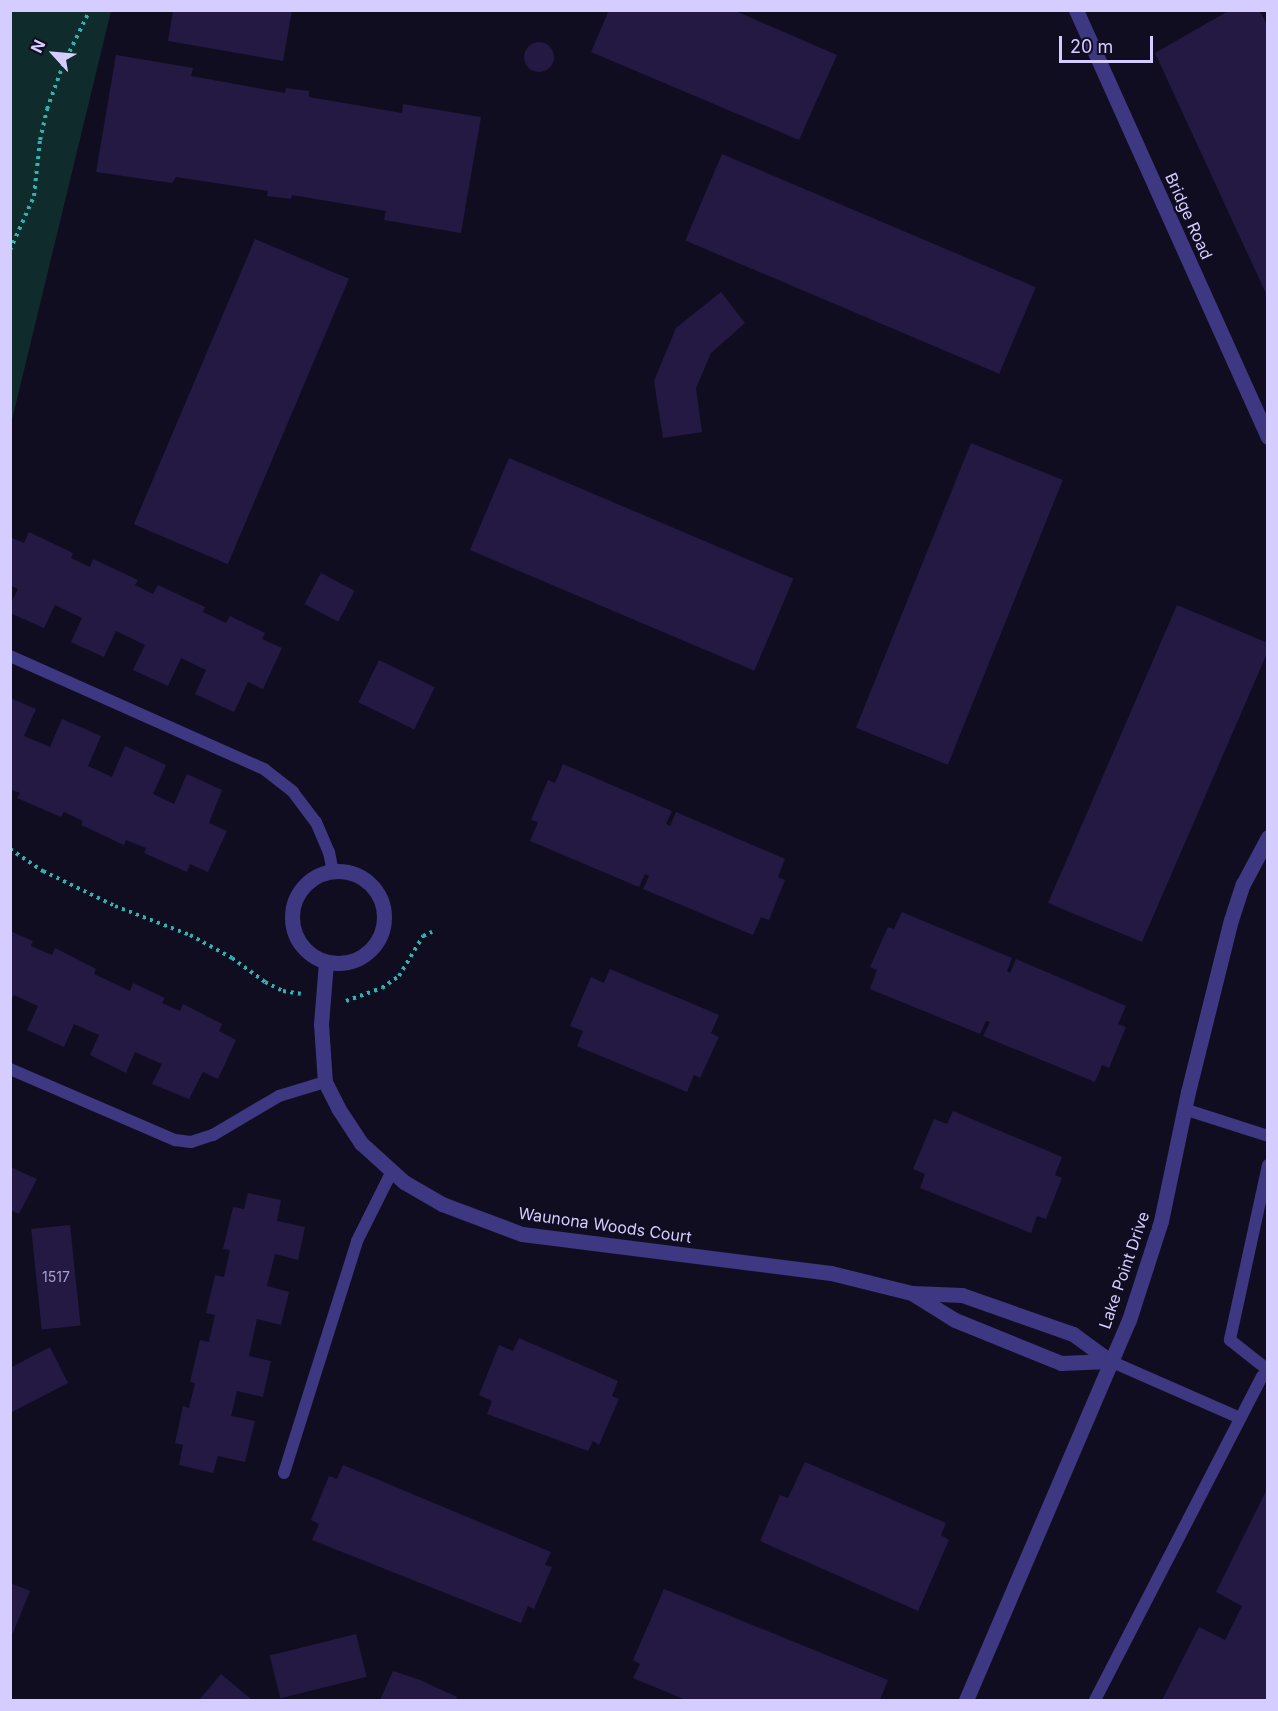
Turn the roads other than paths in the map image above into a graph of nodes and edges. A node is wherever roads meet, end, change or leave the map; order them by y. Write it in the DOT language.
graph roads {
  1 [pos="1076,10"];
  2 [pos="1268,438"];
  3 [pos="10,656"];
  4 [pos="1268,837"];
  5 [pos="333,872"];
  6 [pos="326,962"];
  7 [pos="10,1069"];
  8 [pos="325,1082"];
  9 [pos="1184,1109"];
  10 [pos="1268,1136"];
  11 [pos="1268,1165"];
  12 [pos="392,1171"];
  13 [pos="1265,1184"];
  14 [pos="912,1293"];
  15 [pos="1110,1361"];
  16 [pos="1268,1372"];
  17 [pos="1240,1418"];
  18 [pos="284,1473"];
  19 [pos="966,1701"];
  20 [pos="1095,1701"];
  1 -- 2 [label="street, Bridge Road"];
  3 -- 5 [label="lane"];
  4 -- 9 [label="street, Lake Point Drive"];
  5 -- 6 [label="street"];
  5 -- 6 [label="street"];
  6 -- 8 [label="street, Waunona Woods Court"];
  7 -- 8 [label="lane"];
  8 -- 12 [label="street, Waunona Woods Court"];
  9 -- 10 [label="lane"];
  9 -- 15 [label="street, Lake Point Drive"];
  11 -- 13 [label="lane"];
  12 -- 14 [label="street, Waunona Woods Court"];
  12 -- 18 [label="lane"];
  13 -- 16 [label="lane"];
  14 -- 15 [label="street, Waunona Woods Court"];
  14 -- 15 [label="street, Waunona Woods Court"];
  15 -- 17 [label="lane"];
  15 -- 19 [label="street, Lake Point Drive"];
  16 -- 17 [label="lane"];
  17 -- 20 [label="lane"];
}
